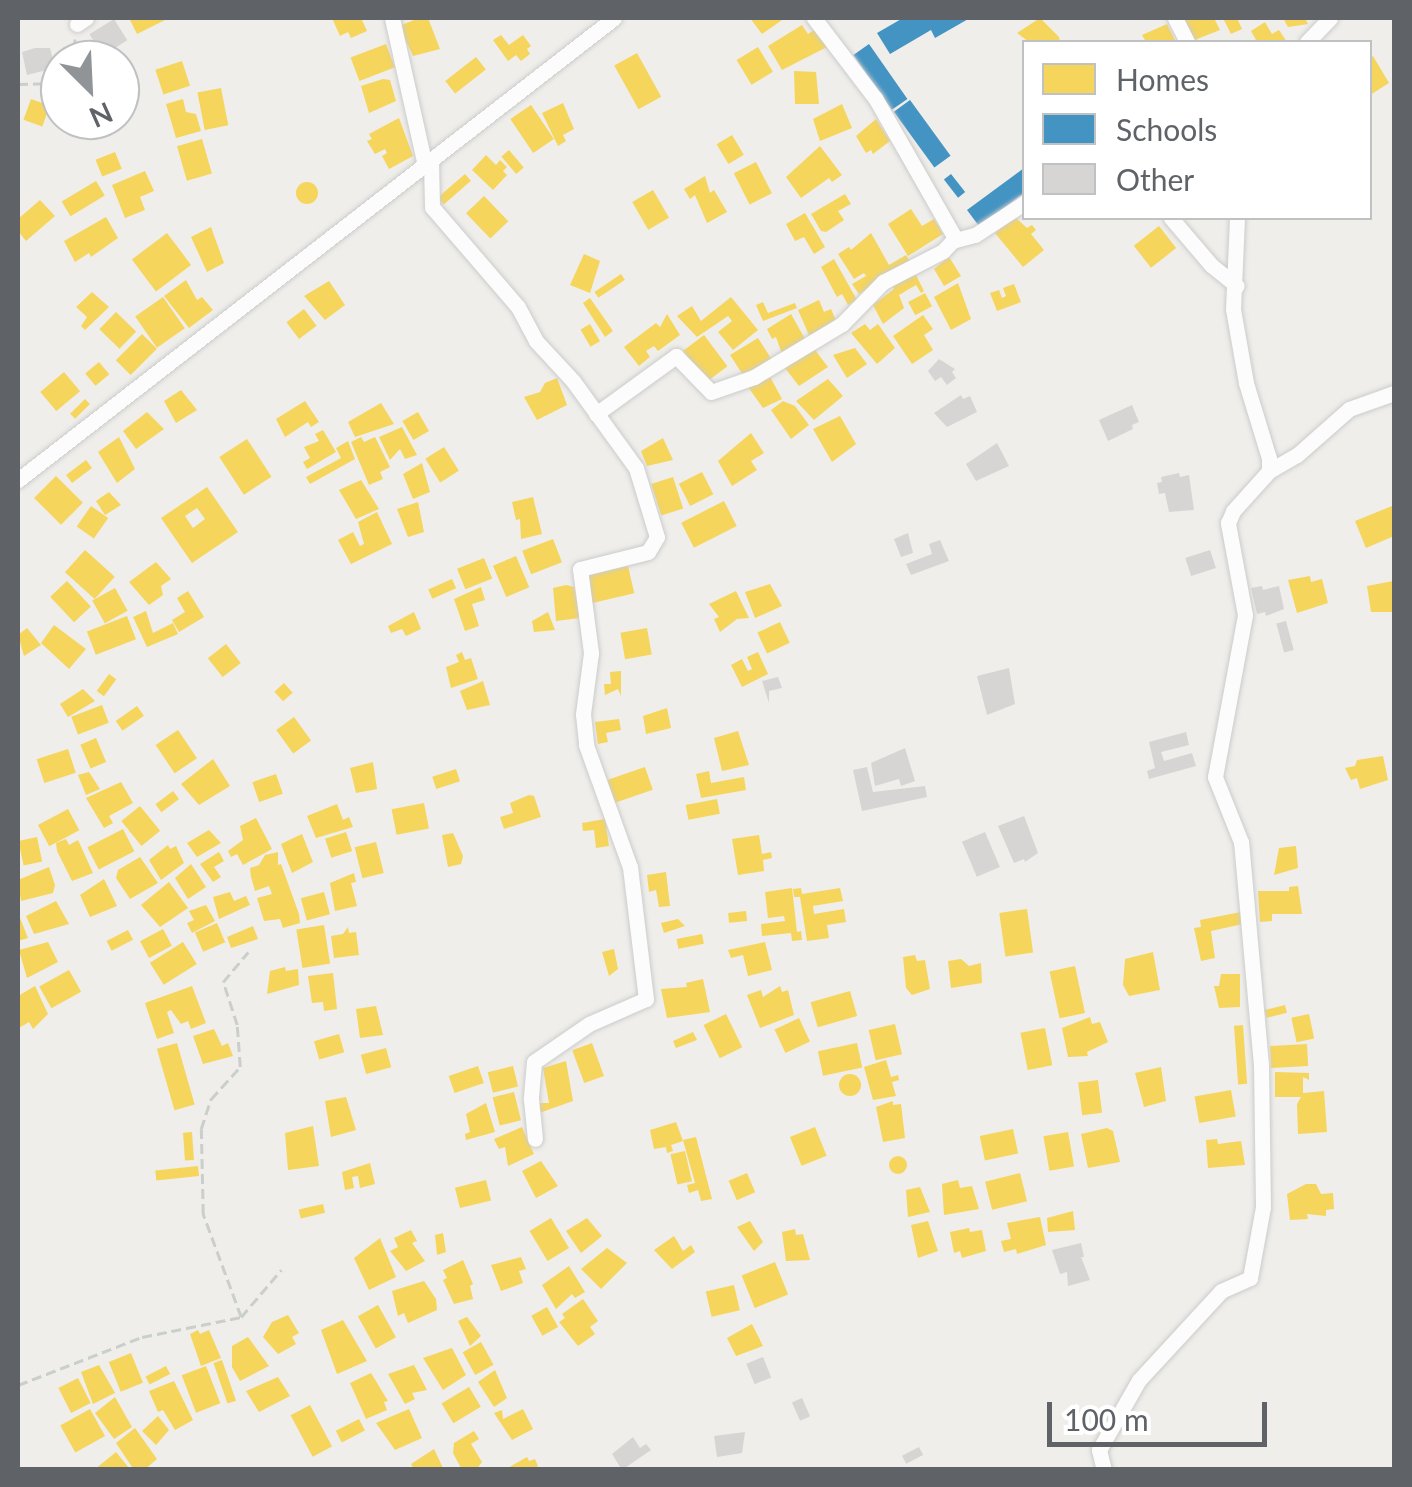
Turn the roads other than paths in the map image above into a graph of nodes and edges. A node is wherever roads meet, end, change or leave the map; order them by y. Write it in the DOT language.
graph roads {
  1 [pos="392,18"];
  2 [pos="614,18"];
  3 [pos="814,18"];
  4 [pos="1330,18"];
  5 [pos="1309,40"];
  6 [pos="428,164"];
  7 [pos="1022,204"];
  8 [pos="1173,220"];
  9 [pos="1237,220"];
  10 [pos="952,241"];
  11 [pos="1238,286"];
  12 [pos="1394,394"];
  13 [pos="596,414"];
  14 [pos="1269,471"];
  15 [pos="18,480"];
  16 [pos="535,1140"];
  17 [pos="1104,1470"];
  1 -- 6 [label="street"];
  2 -- 6 [label="street"];
  3 -- 10 [label="street"];
  4 -- 5 [label="street"];
  6 -- 13 [label="street"];
  6 -- 15 [label="street"];
  7 -- 10 [label="street"];
  8 -- 11 [label="street"];
  9 -- 11 [label="street"];
  10 -- 13 [label="street"];
  11 -- 14 [label="street"];
  12 -- 14 [label="street"];
  13 -- 16 [label="street"];
  14 -- 17 [label="street"];
}
